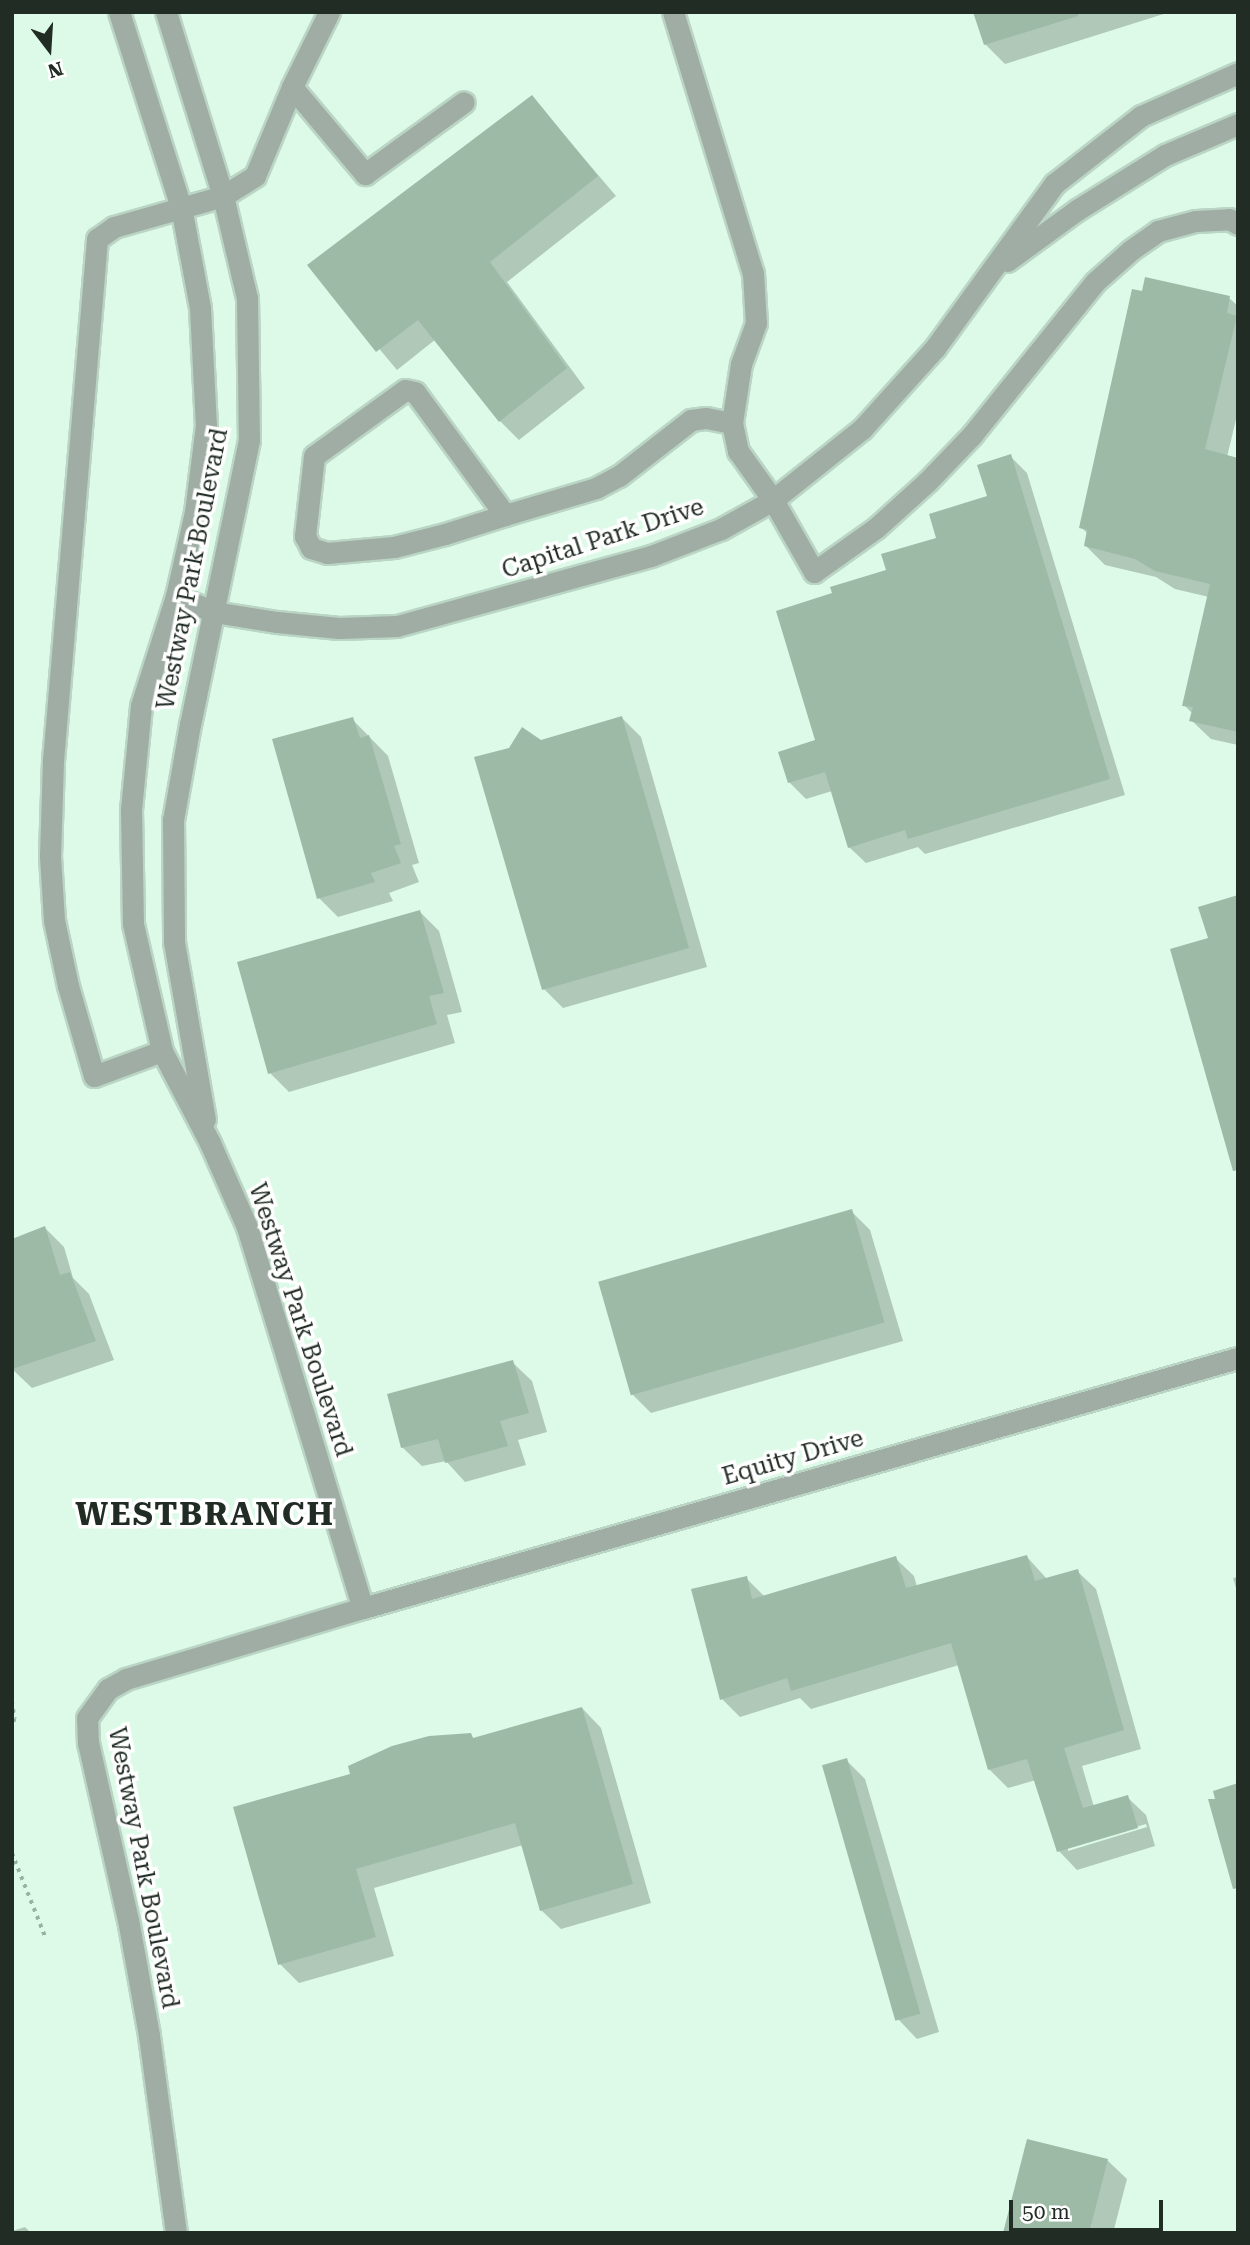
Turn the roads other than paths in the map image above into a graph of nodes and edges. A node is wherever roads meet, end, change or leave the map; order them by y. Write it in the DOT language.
graph roads {
  1 [pos="119,12"];
  2 [pos="166,12"];
  3 [pos="329,12"];
  4 [pos="673,12"];
  5 [pos="1238,73"];
  6 [pos="292,87"];
  7 [pos="464,102"];
  8 [pos="1238,124"];
  9 [pos="223,196"];
  10 [pos="181,207"];
  11 [pos="1238,224"];
  12 [pos="991,273"];
  13 [pos="732,422"];
  14 [pos="773,500"];
  15 [pos="505,515"];
  16 [pos="176,596"];
  17 [pos="214,612"];
  18 [pos="162,1051"];
  19 [pos="210,1143"];
  20 [pos="1238,1358"];
  21 [pos="363,1608"];
  22 [pos="176,2233"];
  1 -- 10 [label="street, Westway Park Boulevard"];
  2 -- 9 [label="street, Westway Park Boulevard"];
  3 -- 6 [label="street"];
  4 -- 13 [label="street"];
  5 -- 12 [label="street, Capital Park Drive"];
  6 -- 7 [label="street"];
  6 -- 9 [label="street"];
  8 -- 12 [label="street, Capital Park Drive"];
  9 -- 10 [label="street"];
  9 -- 17 [label="street, Westway Park Boulevard"];
  10 -- 16 [label="street, Westway Park Boulevard"];
  10 -- 18 [label="street"];
  11 -- 14 [label="street"];
  12 -- 14 [label="street, Capital Park Drive"];
  13 -- 14 [label="street"];
  13 -- 15 [label="street"];
  14 -- 17 [label="street, Capital Park Drive"];
  15 -- 15 [label="street"];
  16 -- 17 [label="street, Capital Park Drive"];
  16 -- 18 [label="street, Westway Park Boulevard"];
  17 -- 19 [label="street, Westway Park Boulevard"];
  18 -- 19 [label="street, Westway Park Boulevard"];
  19 -- 21 [label="street, Westway Park Boulevard"];
  20 -- 21 [label="street, Equity Drive"];
  21 -- 22 [label="street, Westway Park Boulevard"];
}
